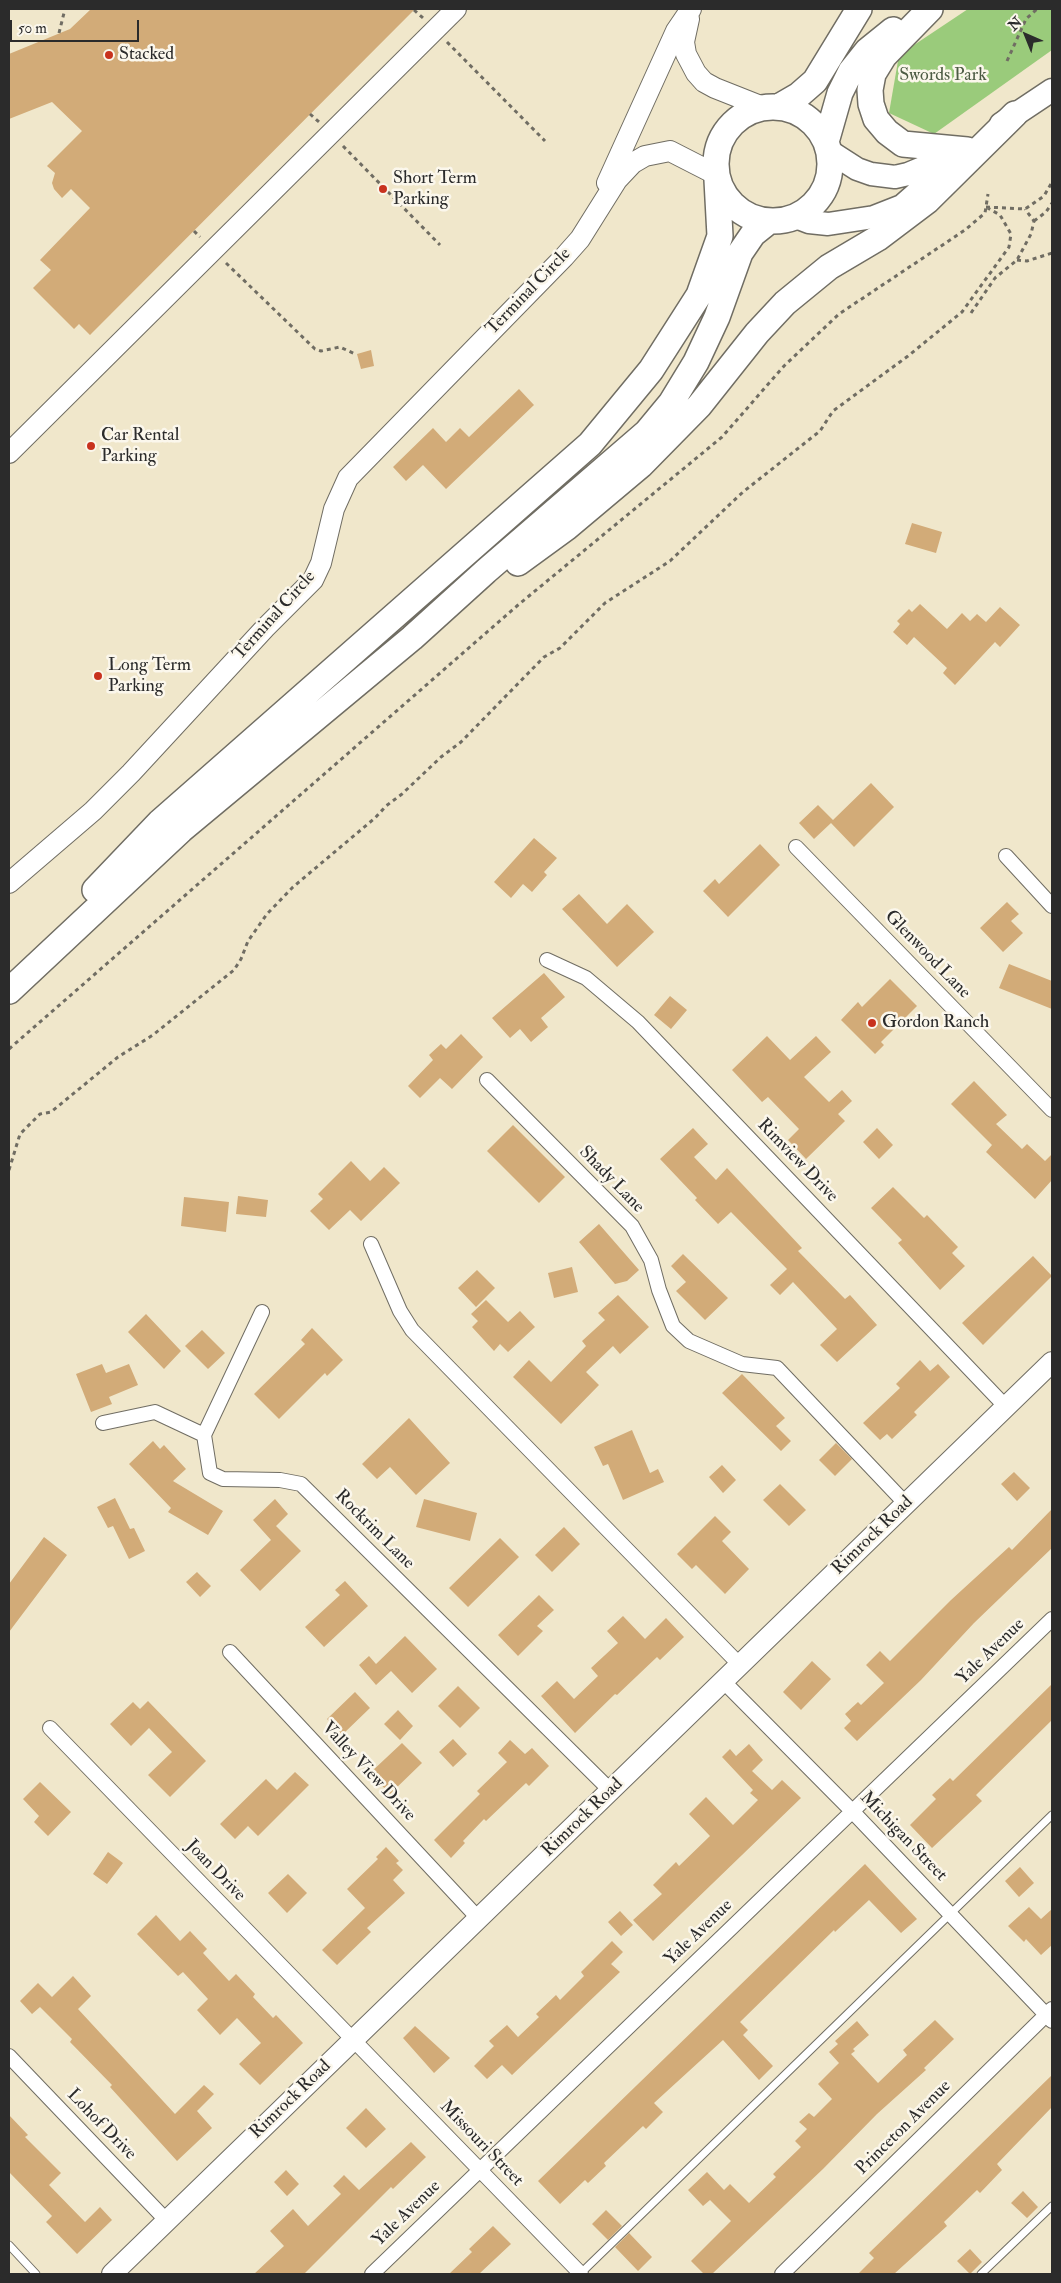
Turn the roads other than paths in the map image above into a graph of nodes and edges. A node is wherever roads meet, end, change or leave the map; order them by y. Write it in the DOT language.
graph roads {
  1 [pos="456,9"];
  2 [pos="692,9"];
  3 [pos="859,9"];
  4 [pos="930,9"];
  5 [pos="1052,90"];
  6 [pos="772,107"];
  7 [pos="1015,114"];
  8 [pos="828,147"];
  9 [pos="967,150"];
  10 [pos="716,177"];
  11 [pos="597,211"];
  12 [pos="796,217"];
  13 [pos="768,222"];
  14 [pos="9,453"];
  15 [pos="412,638"];
  16 [pos="796,847"];
  17 [pos="1006,856"];
  18 [pos="9,883"];
  19 [pos="1052,906"];
  20 [pos="547,960"];
  21 [pos="9,979"];
  22 [pos="9,991"];
  23 [pos="487,1080"];
  24 [pos="1052,1110"];
  25 [pos="372,1244"];
  26 [pos="262,1312"];
  27 [pos="1052,1362"];
  28 [pos="1006,1407"];
  29 [pos="103,1423"];
  30 [pos="204,1435"];
  31 [pos="906,1504"];
  32 [pos="1052,1619"];
  33 [pos="230,1652"];
  34 [pos="740,1665"];
  35 [pos="724,1682"];
  36 [pos="50,1728"];
  37 [pos="611,1791"];
  38 [pos="852,1811"];
  39 [pos="1052,1815"];
  40 [pos="950,1913"];
  41 [pos="478,1918"];
  42 [pos="1050,2015"];
  43 [pos="353,2039"];
  44 [pos="9,2056"];
  45 [pos="480,2170"];
  46 [pos="1052,2206"];
  47 [pos="166,2220"];
  48 [pos="9,2246"];
  49 [pos="36,2274"];
  50 [pos="112,2274"];
  51 [pos="372,2274"];
  52 [pos="580,2274"];
  53 [pos="782,2274"];
  54 [pos="982,2274"];
  1 -- 14 [label="street"];
  2 -- 6 [label="street, Terminal Circle"];
  2 -- 11 [label="street, Terminal Circle"];
  3 -- 6 [label="highway"];
  4 -- 8 [label="highway"];
  4 -- 9 [label="highway"];
  5 -- 7 [label="main road"];
  6 -- 8 [label="highway"];
  6 -- 10 [label="highway"];
  7 -- 9 [label="main road"];
  7 -- 15 [label="highway"];
  8 -- 9 [label="main road"];
  8 -- 12 [label="highway"];
  9 -- 12 [label="main road"];
  10 -- 11 [label="street, Terminal Circle"];
  10 -- 13 [label="highway"];
  10 -- 21 [label="highway"];
  11 -- 18 [label="street, Terminal Circle"];
  12 -- 13 [label="highway"];
  13 -- 15 [label="highway"];
  15 -- 22 [label="highway"];
  16 -- 24 [label="street, Glenwood Lane"];
  17 -- 19 [label="street"];
  20 -- 28 [label="street, Rimview Drive"];
  23 -- 31 [label="street, Shady Lane"];
  25 -- 34 [label="street"];
  26 -- 30 [label="street"];
  27 -- 28 [label="street, Rimrock Road"];
  28 -- 31 [label="street, Rimrock Road"];
  29 -- 30 [label="street"];
  30 -- 37 [label="street, Rockrim Lane"];
  31 -- 34 [label="street, Rimrock Road"];
  32 -- 38 [label="street, Yale Avenue"];
  33 -- 41 [label="street, Valley View Drive"];
  34 -- 35 [label="street, Rimrock Road"];
  35 -- 37 [label="street, Rimrock Road"];
  35 -- 38 [label="street, Michigan Street"];
  36 -- 43 [label="street, Joan Drive"];
  37 -- 41 [label="street, Rimrock Road"];
  38 -- 40 [label="street, Michigan Street"];
  38 -- 45 [label="street, Yale Avenue"];
  39 -- 40 [label="lane"];
  40 -- 42 [label="street, Michigan Street"];
  40 -- 52 [label="lane"];
  41 -- 43 [label="street, Rimrock Road"];
  42 -- 53 [label="street, Princeton Avenue"];
  43 -- 45 [label="street, Missouri Street"];
  43 -- 47 [label="street, Rimrock Road"];
  44 -- 47 [label="street, Lohof Drive"];
  45 -- 51 [label="street, Yale Avenue"];
  45 -- 52 [label="street, Missouri Street"];
  46 -- 54 [label="lane"];
  47 -- 50 [label="street, Rimrock Road"];
  48 -- 49 [label="lane"];
}
